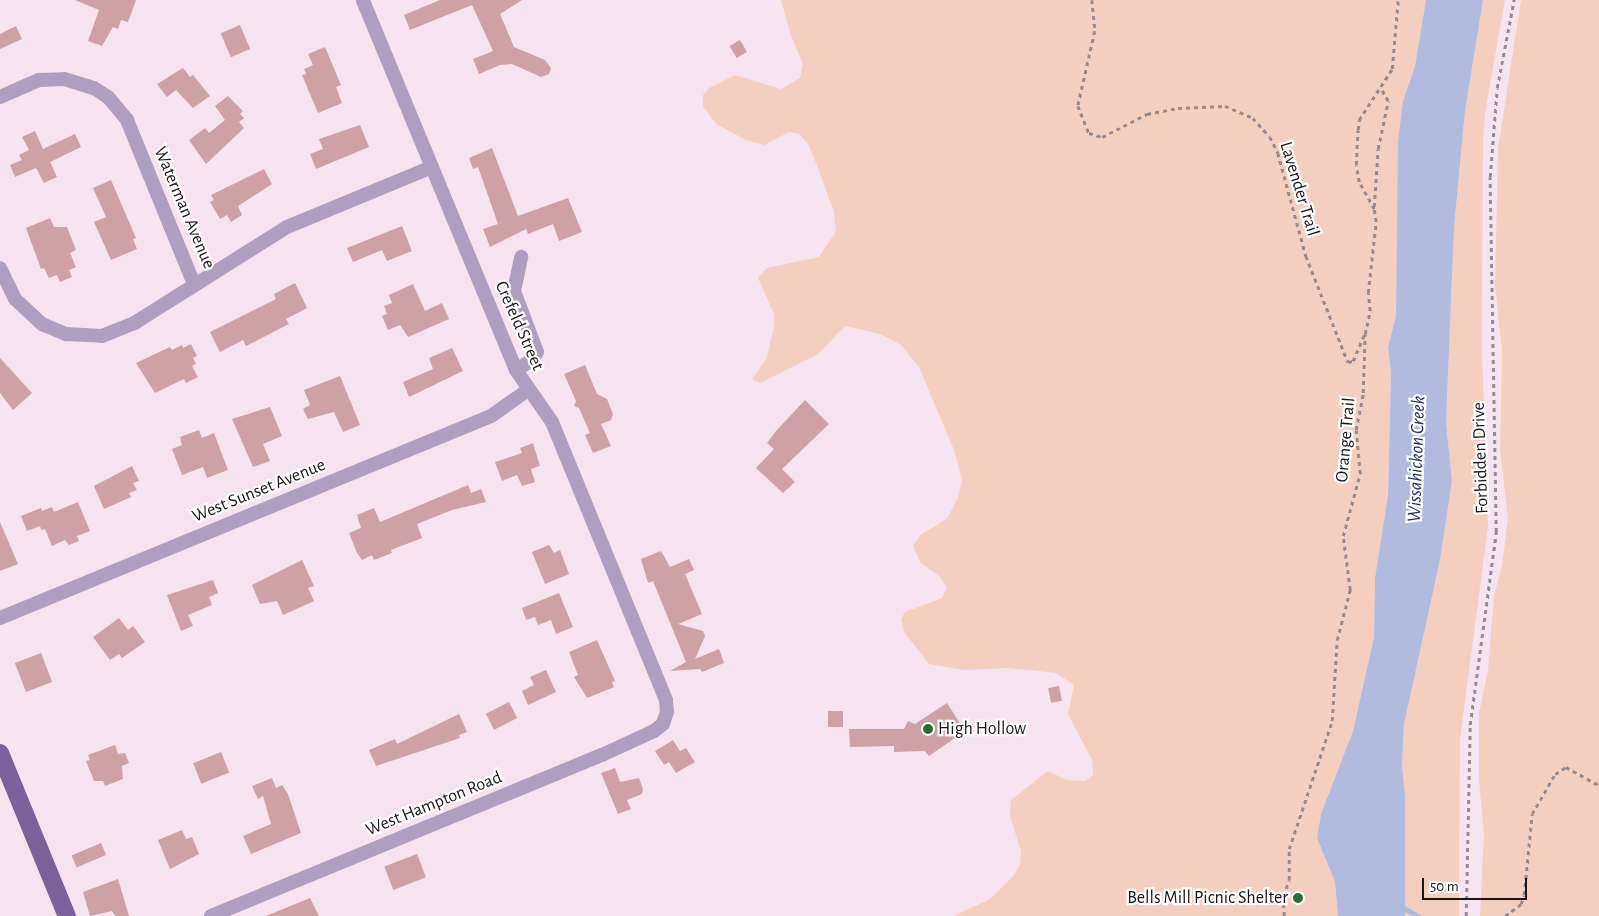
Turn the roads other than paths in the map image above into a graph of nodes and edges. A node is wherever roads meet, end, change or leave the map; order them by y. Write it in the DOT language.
graph roads {
  1 [pos="366,1"];
  2 [pos="0,97"];
  3 [pos="432,167"];
  4 [pos="522,257"];
  5 [pos="0,268"];
  6 [pos="194,284"];
  7 [pos="516,370"];
  8 [pos="528,390"];
  9 [pos="0,618"];
  10 [pos="666,718"];
  11 [pos="0,752"];
  12 [pos="67,916"];
  13 [pos="211,916"];
  1 -- 3 [label="street, Crefeld Street"];
  2 -- 6 [label="street, Waterman Avenue"];
  3 -- 6 [label="street, Waterman Avenue"];
  3 -- 7 [label="street, Crefeld Street"];
  4 -- 7 [label="street"];
  5 -- 6 [label="street"];
  7 -- 8 [label="street, Crefeld Street"];
  8 -- 9 [label="street, West Sunset Avenue"];
  8 -- 10 [label="street, Crefeld Street"];
  10 -- 13 [label="street, West Hampton Road"];
  11 -- 12 [label="main road"];
}
